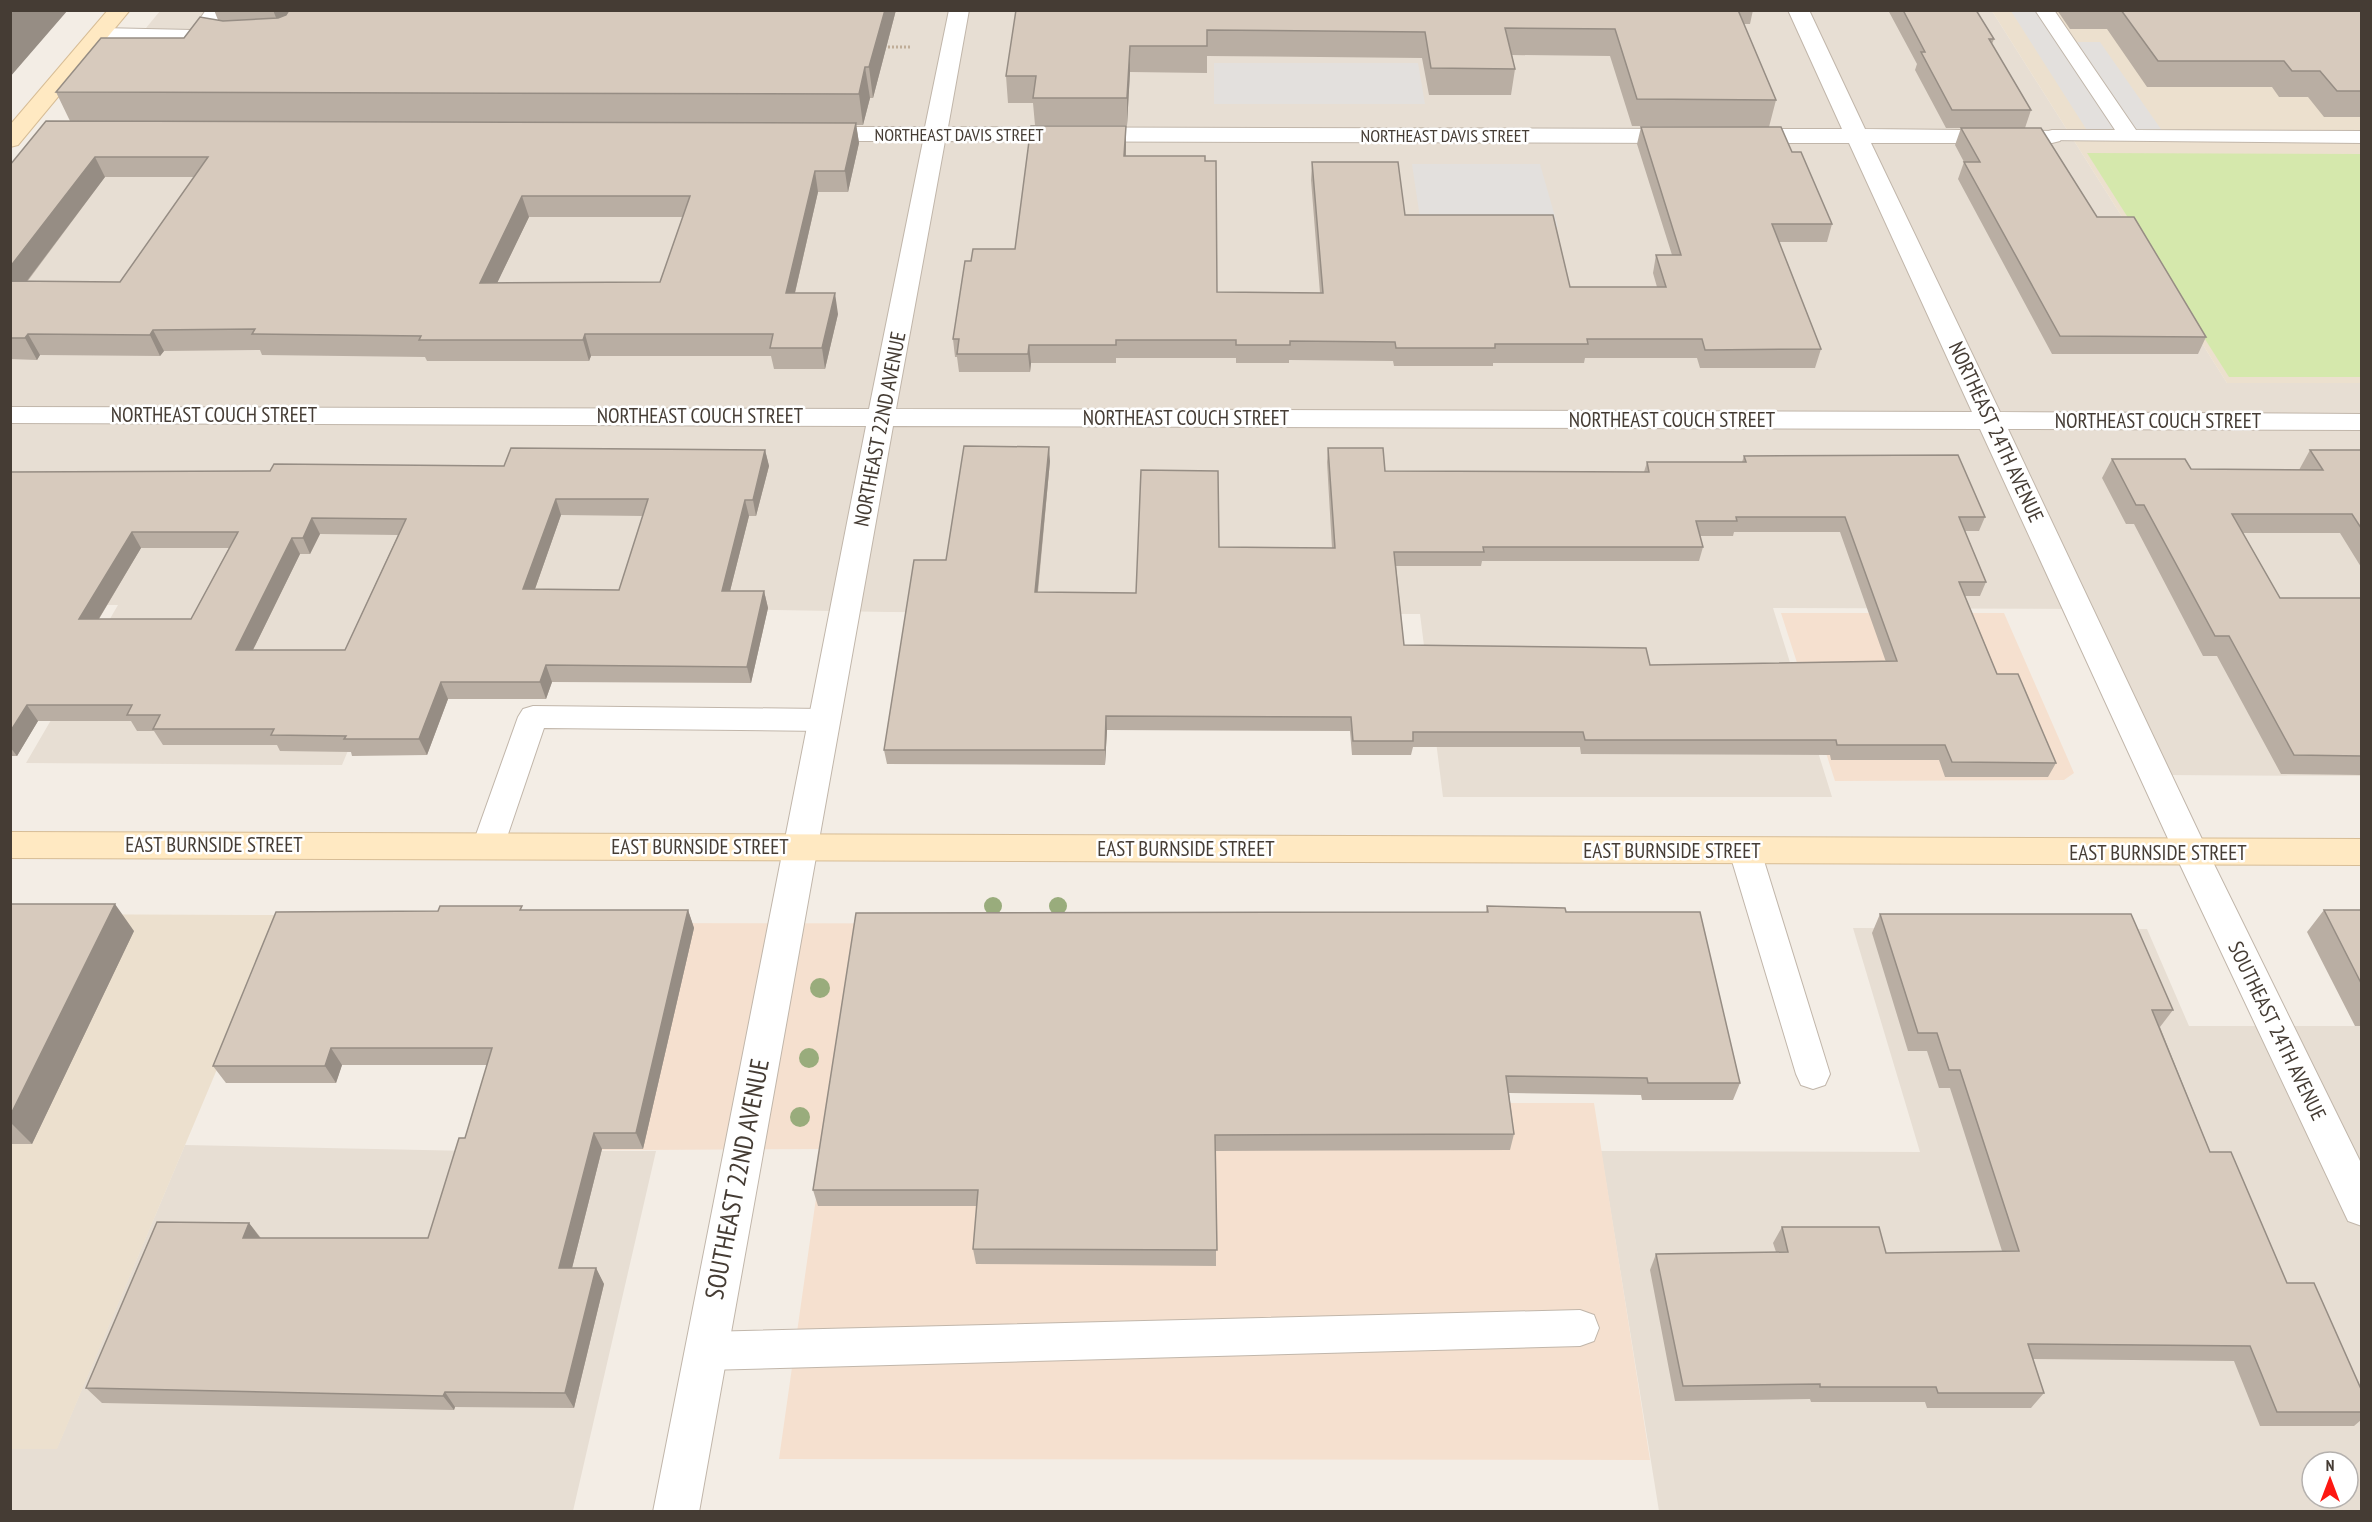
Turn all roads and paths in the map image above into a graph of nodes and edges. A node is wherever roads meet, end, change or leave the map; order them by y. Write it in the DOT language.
graph roads {
  1 [pos="120,10"];
  2 [pos="216,10"];
  3 [pos="959,10"];
  4 [pos="1798,10"];
  5 [pos="2044,10"];
  6 [pos="100,34"];
  7 [pos="197,36"];
  8 [pos="245,42"];
  9 [pos="878,47"];
  10 [pos="898,47"];
  11 [pos="47,132"];
  12 [pos="794,134"];
  13 [pos="13,135"];
  14 [pos="936,135"];
  15 [pos="1857,136"];
  16 [pos="2052,136"];
  17 [pos="2130,137"];
  18 [pos="2361,137"];
  19 [pos="10,415"];
  20 [pos="882,417"];
  21 [pos="1990,421"];
  22 [pos="2361,422"];
  23 [pos="824,720"];
  24 [pos="10,844"];
  25 [pos="488,846"];
  26 [pos="799,848"];
  27 [pos="1745,851"];
  28 [pos="2361,852"];
  29 [pos="2192,854"];
  30 [pos="1814,1074"];
  31 [pos="2361,1208"];
  32 [pos="1580,1328"];
  33 [pos="705,1351"];
  34 [pos="676,1512"];
  1 -- 6 [label="main road"];
  2 -- 7 [label="lane"];
  3 -- 14 [label="street, NORTHEAST 22ND AVENUE"];
  4 -- 15 [label="street, NORTHEAST 24TH AVENUE"];
  5 -- 17 [label="lane"];
  6 -- 7 [label="lane"];
  6 -- 13 [label="main road"];
  7 -- 8 [label="lane"];
  9 -- 10 [label="path"];
  11 -- 13 [label="street"];
  12 -- 14 [label="street, NORTHEAST DAVIS STREET"];
  14 -- 15 [label="street, NORTHEAST DAVIS STREET"];
  14 -- 20 [label="street, NORTHEAST 22ND AVENUE"];
  15 -- 16 [label="street, NORTHEAST DAVIS STREET"];
  15 -- 21 [label="street, NORTHEAST 24TH AVENUE"];
  16 -- 17 [label="lane"];
  17 -- 18 [label="lane"];
  19 -- 20 [label="street, NORTHEAST COUCH STREET"];
  20 -- 21 [label="street, NORTHEAST COUCH STREET"];
  20 -- 23 [label="street, NORTHEAST 22ND AVENUE"];
  21 -- 22 [label="street, NORTHEAST COUCH STREET"];
  21 -- 29 [label="street, NORTHEAST 24TH AVENUE"];
  23 -- 25 [label="lane"];
  23 -- 26 [label="street, NORTHEAST 22ND AVENUE"];
  24 -- 25 [label="main road, EAST BURNSIDE STREET"];
  25 -- 26 [label="main road, EAST BURNSIDE STREET"];
  26 -- 27 [label="main road, EAST BURNSIDE STREET"];
  26 -- 33 [label="street, SOUTHEAST 22ND AVENUE"];
  27 -- 29 [label="main road, EAST BURNSIDE STREET"];
  27 -- 30 [label="lane"];
  28 -- 29 [label="main road, EAST BURNSIDE STREET"];
  29 -- 31 [label="street, SOUTHEAST 24TH AVENUE"];
  32 -- 33 [label="lane"];
  33 -- 34 [label="street, SOUTHEAST 22ND AVENUE"];
}
